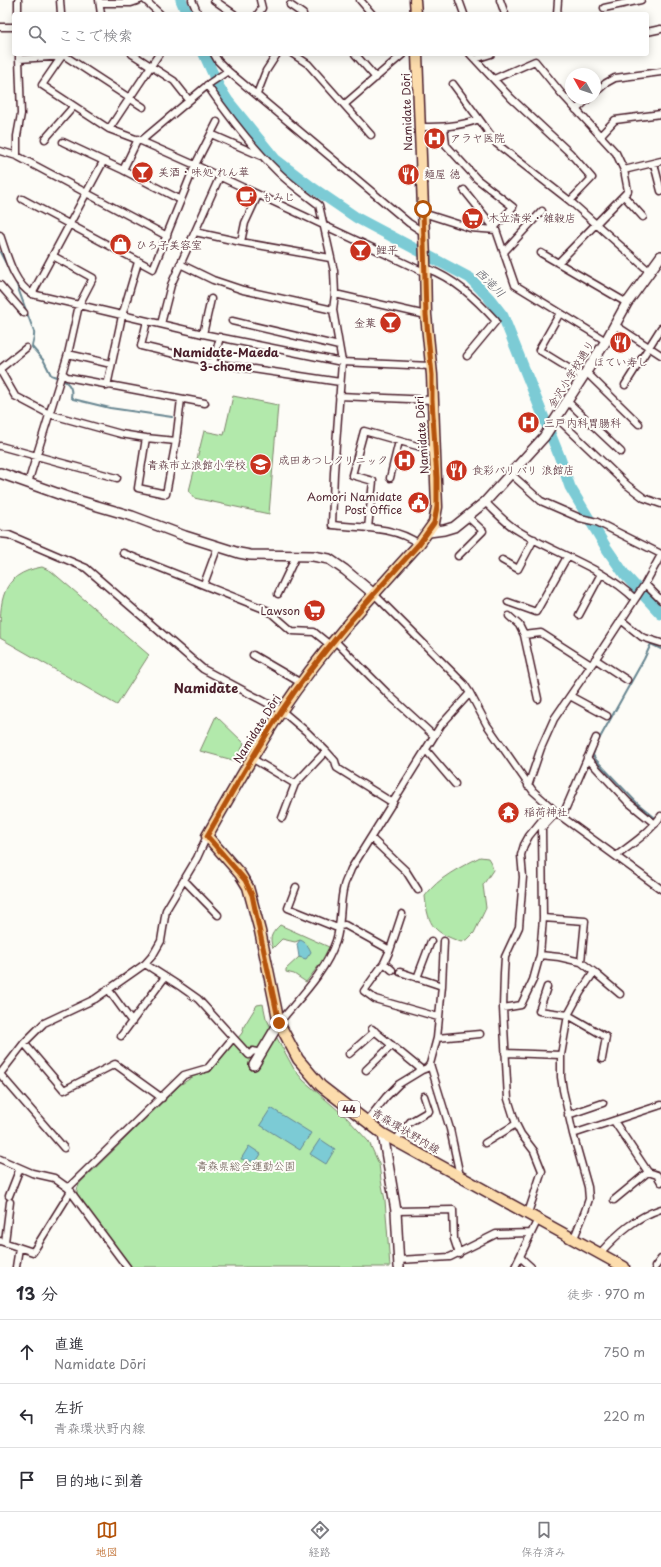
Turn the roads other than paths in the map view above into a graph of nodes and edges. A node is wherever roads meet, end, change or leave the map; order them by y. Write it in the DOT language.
graph roads {
  1 [pos="18,0"];
  2 [pos="60,0"];
  3 [pos="140,0"];
  4 [pos="145,0"];
  5 [pos="192,0"];
  6 [pos="214,0"];
  7 [pos="260,0"];
  8 [pos="360,0"];
  9 [pos="415,0"];
  10 [pos="459,0"];
  11 [pos="500,0"];
  12 [pos="558,0"];
  13 [pos="641,0"];
  14 [pos="99,2"];
  15 [pos="290,5"];
  16 [pos="604,8"];
  17 [pos="18,12"];
  18 [pos="61,12"];
  19 [pos="101,12"];
  20 [pos="158,12"];
  21 [pos="197,12"];
  22 [pos="231,12"];
  23 [pos="259,12"];
  24 [pos="300,12"];
  25 [pos="370,12"];
  26 [pos="416,12"];
  27 [pos="463,12"];
  28 [pos="504,12"];
  29 [pos="557,12"];
  30 [pos="0,27"];
  31 [pos="12,27"];
  32 [pos="661,29"];
  33 [pos="649,32"];
  34 [pos="19,56"];
  35 [pos="61,56"];
  36 [pos="65,56"];
  37 [pos="135,56"];
  38 [pos="158,56"];
  39 [pos="215,56"];
  40 [pos="276,56"];
  41 [pos="296,56"];
  42 [pos="357,56"];
  43 [pos="401,56"];
  44 [pos="417,56"];
  45 [pos="472,56"];
  46 [pos="151,67"];
  47 [pos="228,71"];
  48 [pos="661,72"];
  49 [pos="376,78"];
  50 [pos="494,79"];
  51 [pos="208,84"];
  52 [pos="453,84"];
  53 [pos="601,88"];
  54 [pos="257,94"];
  55 [pos="130,98"];
  56 [pos="189,100"];
  57 [pos="345,104"];
  58 [pos="582,104"];
  59 [pos="74,106"];
  60 [pos="143,107"];
  61 [pos="576,110"];
  62 [pos="661,114"];
  63 [pos="479,119"];
  64 [pos="217,122"];
  65 [pos="420,127"];
  66 [pos="444,127"];
  67 [pos="109,129"];
  68 [pos="211,134"];
  69 [pos="371,134"];
  70 [pos="600,136"];
  71 [pos="45,139"];
  72 [pos="139,140"];
  73 [pos="63,142"];
  74 [pos="0,150"];
  75 [pos="17,156"];
  76 [pos="264,157"];
  77 [pos="661,161"];
  78 [pos="103,162"];
  79 [pos="654,164"];
  80 [pos="195,165"];
  81 [pos="122,170"];
  82 [pos="624,170"];
  83 [pos="220,176"];
  84 [pos="464,190"];
  85 [pos="661,191"];
  86 [pos="86,193"];
  87 [pos="258,195"];
  88 [pos="624,196"];
  89 [pos="22,198"];
  90 [pos="180,200"];
  91 [pos="570,202"];
  92 [pos="542,210"];
  93 [pos="423,212"];
  94 [pos="644,217"];
  95 [pos="324,224"];
  96 [pos="597,224"];
  97 [pos="70,225"];
  98 [pos="495,229"];
  99 [pos="194,232"];
  100 [pos="424,232"];
  101 [pos="0,235"];
  102 [pos="167,236"];
  103 [pos="240,242"];
  104 [pos="504,252"];
  105 [pos="541,253"];
  106 [pos="53,256"];
  107 [pos="661,256"];
  108 [pos="330,258"];
  109 [pos="138,262"];
  110 [pos="558,263"];
  111 [pos="180,264"];
  112 [pos="426,267"];
  113 [pos="649,271"];
  114 [pos="0,285"];
  115 [pos="32,294"];
  116 [pos="335,294"];
  117 [pos="211,299"];
  118 [pos="627,302"];
  119 [pos="79,305"];
  120 [pos="334,310"];
  121 [pos="560,313"];
  122 [pos="24,314"];
  123 [pos="426,315"];
  124 [pos="122,316"];
  125 [pos="147,321"];
  126 [pos="232,321"];
  127 [pos="161,324"];
  128 [pos="615,325"];
  129 [pos="661,328"];
  130 [pos="203,334"];
  131 [pos="220,337"];
  132 [pos="606,342"];
  133 [pos="339,346"];
  134 [pos="648,347"];
  135 [pos="26,348"];
  136 [pos="68,354"];
  137 [pos="661,355"];
  138 [pos="467,356"];
  139 [pos="342,362"];
  140 [pos="213,363"];
  141 [pos="111,364"];
  142 [pos="431,366"];
  143 [pos="0,370"];
  144 [pos="585,375"];
  145 [pos="61,376"];
  146 [pos="340,382"];
  147 [pos="626,385"];
  148 [pos="106,386"];
  149 [pos="340,396"];
  150 [pos="181,399"];
  151 [pos="432,400"];
  152 [pos="567,401"];
  153 [pos="205,403"];
  154 [pos="49,414"];
  155 [pos="555,422"];
  156 [pos="639,424"];
  157 [pos="146,438"];
  158 [pos="176,441"];
  159 [pos="399,441"];
  160 [pos="0,446"];
  161 [pos="435,451"];
  162 [pos="621,452"];
  163 [pos="37,456"];
  164 [pos="0,473"];
  165 [pos="511,474"];
  166 [pos="117,478"];
  167 [pos="390,478"];
  168 [pos="28,483"];
  169 [pos="485,502"];
  170 [pos="661,504"];
  171 [pos="467,516"];
  172 [pos="368,528"];
  173 [pos="428,532"];
  174 [pos="0,534"];
  175 [pos="534,539"];
  176 [pos="419,544"];
  177 [pos="218,546"];
  178 [pos="123,553"];
  179 [pos="661,555"];
  180 [pos="296,556"];
  181 [pos="458,556"];
  182 [pos="567,557"];
  183 [pos="502,560"];
  184 [pos="601,574"];
  185 [pos="204,584"];
  186 [pos="644,585"];
  187 [pos="278,594"];
  188 [pos="374,594"];
  189 [pos="635,597"];
  190 [pos="661,600"];
  191 [pos="508,602"];
  192 [pos="579,615"];
  193 [pos="509,616"];
  194 [pos="621,620"];
  195 [pos="524,635"];
  196 [pos="332,643"];
  197 [pos="661,643"];
  198 [pos="253,655"];
  199 [pos="595,659"];
  200 [pos="591,665"];
  201 [pos="627,680"];
  202 [pos="301,683"];
  203 [pos="470,693"];
  204 [pos="570,696"];
  205 [pos="538,699"];
  206 [pos="282,711"];
  207 [pos="607,716"];
  208 [pos="434,736"];
  209 [pos="596,738"];
  210 [pos="426,750"];
  211 [pos="326,751"];
  212 [pos="587,758"];
  213 [pos="252,759"];
  214 [pos="295,784"];
  215 [pos="455,784"];
  216 [pos="528,786"];
  217 [pos="393,803"];
  218 [pos="554,811"];
  219 [pos="661,816"];
  220 [pos="562,817"];
  221 [pos="282,818"];
  222 [pos="655,824"];
  223 [pos="207,836"];
  224 [pos="371,838"];
  225 [pos="616,856"];
  226 [pos="184,880"];
  227 [pos="296,887"];
  228 [pos="661,889"];
  229 [pos="418,890"];
  230 [pos="402,914"];
  231 [pos="218,915"];
  232 [pos="543,918"];
  233 [pos="340,926"];
  234 [pos="431,941"];
  235 [pos="444,941"];
  236 [pos="390,950"];
  237 [pos="540,955"];
  238 [pos="581,962"];
  239 [pos="384,963"];
  240 [pos="145,964"];
  241 [pos="392,970"];
  242 [pos="400,972"];
  243 [pos="594,972"];
  244 [pos="165,977"];
  245 [pos="417,978"];
  246 [pos="442,986"];
  247 [pos="547,987"];
  248 [pos="108,989"];
  249 [pos="620,994"];
  250 [pos="503,1008"];
  251 [pos="568,1015"];
  252 [pos="438,1017"];
  253 [pos="132,1022"];
  254 [pos="279,1023"];
  255 [pos="480,1034"];
  256 [pos="121,1036"];
  257 [pos="233,1038"];
  258 [pos="437,1038"];
  259 [pos="24,1042"];
  260 [pos="392,1045"];
  261 [pos="262,1053"];
  262 [pos="505,1053"];
  263 [pos="349,1054"];
  264 [pos="561,1055"];
  265 [pos="602,1059"];
  266 [pos="430,1064"];
  267 [pos="254,1065"];
  268 [pos="366,1070"];
  269 [pos="422,1070"];
  270 [pos="0,1074"];
  271 [pos="424,1096"];
  272 [pos="162,1098"];
  273 [pos="603,1103"];
  274 [pos="661,1105"];
  275 [pos="568,1115"];
  276 [pos="614,1121"];
  277 [pos="366,1122"];
  278 [pos="516,1124"];
  279 [pos="383,1134"];
  280 [pos="573,1134"];
  281 [pos="395,1141"];
  282 [pos="485,1143"];
  283 [pos="64,1148"];
  284 [pos="0,1159"];
  285 [pos="20,1168"];
  286 [pos="648,1172"];
  287 [pos="460,1176"];
  288 [pos="661,1182"];
  289 [pos="69,1190"];
  290 [pos="614,1200"];
  291 [pos="661,1209"];
  292 [pos="396,1211"];
  293 [pos="528,1213"];
  294 [pos="538,1219"];
  295 [pos="531,1233"];
  296 [pos="574,1238"];
  297 [pos="3,1242"];
  298 [pos="19,1248"];
  299 [pos="600,1253"];
  300 [pos="459,1254"];
  301 [pos="520,1257"];
  302 [pos="661,1259"];
  303 [pos="399,1264"];
  304 [pos="16,1267"];
  305 [pos="127,1267"];
  306 [pos="515,1267"];
  307 [pos="531,1267"];
  308 [pos="624,1267"];
  309 [pos="655,1267"];
  1 -- 17 [label="street"];
  2 -- 18 [label="street"];
  3 -- 14 [label="street"];
  4 -- 20 [label="street"];
  5 -- 21 [label="street"];
  6 -- 22 [label="street"];
  7 -- 23 [label="street"];
  8 -- 25 [label="street"];
  9 -- 26 [label="main road"];
  10 -- 27 [label="street"];
  11 -- 28 [label="street"];
  12 -- 29 [label="street"];
  13 -- 16 [label="street"];
  14 -- 19 [label="street"];
  15 -- 24 [label="street"];
  30 -- 31 [label="street"];
  32 -- 33 [label="street"];
  34 -- 75 [label="street"];
  35 -- 59 [label="street"];
  36 -- 55 [label="street"];
  37 -- 46 [label="street"];
  38 -- 46 [label="street"];
  39 -- 47 [label="street"];
  40 -- 54 [label="street"];
  41 -- 57 [label="street"];
  42 -- 49 [label="street"];
  43 -- 49 [label="street"];
  44 -- 65 [label="main road, Namidate Dōri"];
  45 -- 50 [label="street"];
  46 -- 55 [label="street"];
  46 -- 56 [label="street"];
  47 -- 51 [label="street"];
  47 -- 54 [label="street"];
  48 -- 53 [label="street"];
  49 -- 57 [label="street"];
  50 -- 61 [label="street"];
  50 -- 91 [label="street"];
  51 -- 56 [label="street"];
  51 -- 76 [label="street"];
  52 -- 63 [label="street"];
  54 -- 100 [label="street"];
  55 -- 60 [label="street"];
  55 -- 67 [label="street"];
  56 -- 72 [label="street"];
  57 -- 69 [label="street"];
  58 -- 61 [label="street"];
  59 -- 67 [label="street"];
  59 -- 71 [label="street"];
  61 -- 70 [label="street"];
  62 -- 70 [label="street"];
  63 -- 66 [label="street"];
  63 -- 91 [label="street"];
  64 -- 68 [label="street"];
  65 -- 66 [label="street"];
  65 -- 93 [label="main road, Namidate Dōri"];
  66 -- 98 [label="street"];
  67 -- 72 [label="street"];
  68 -- 76 [label="street"];
  68 -- 80 [label="street"];
  70 -- 82 [label="street"];
  72 -- 80 [label="street"];
  72 -- 81 [label="street"];
  73 -- 78 [label="street"];
  74 -- 75 [label="street"];
  75 -- 86 [label="street"];
  76 -- 95 [label="street"];
  77 -- 79 [label="street"];
  78 -- 81 [label="street"];
  78 -- 86 [label="street"];
  79 -- 82 [label="street"];
  79 -- 85 [label="street"];
  80 -- 83 [label="street"];
  80 -- 90 [label="street"];
  81 -- 90 [label="street"];
  82 -- 88 [label="street"];
  83 -- 87 [label="street"];
  83 -- 99 [label="street"];
  84 -- 98 [label="street"];
  86 -- 97 [label="street"];
  86 -- 102 [label="street"];
  87 -- 95 [label="street"];
  87 -- 103 [label="street"];
  88 -- 94 [label="street"];
  88 -- 96 [label="street"];
  89 -- 97 [label="street"];
  90 -- 102 [label="street"];
  91 -- 96 [label="street"];
  92 -- 104 [label="street"];
  93 -- 98 [label="street"];
  93 -- 100 [label="main road, Namidate Dōri"];
  95 -- 108 [label="street"];
  95 -- 112 [label="street"];
  96 -- 110 [label="street"];
  96 -- 113 [label="street"];
  97 -- 106 [label="street"];
  97 -- 109 [label="street"];
  98 -- 104 [label="street"];
  99 -- 103 [label="street"];
  99 -- 111 [label="street"];
  100 -- 112 [label="main road, Namidate Dōri"];
  101 -- 115 [label="street"];
  102 -- 109 [label="street"];
  103 -- 108 [label="street"];
  104 -- 121 [label="street"];
  105 -- 110 [label="street"];
  106 -- 115 [label="street"];
  106 -- 119 [label="street"];
  107 -- 113 [label="street, 金沢小学校通り"];
  108 -- 116 [label="street"];
  109 -- 124 [label="street"];
  110 -- 118 [label="street"];
  111 -- 120 [label="street"];
  111 -- 127 [label="street"];
  112 -- 123 [label="main road, Namidate Dōri"];
  112 -- 138 [label="street"];
  113 -- 118 [label="street, 金沢小学校通り"];
  114 -- 122 [label="street"];
  115 -- 119 [label="street"];
  116 -- 120 [label="street"];
  116 -- 123 [label="street"];
  117 -- 130 [label="street"];
  118 -- 128 [label="street, 金沢小学校通り"];
  119 -- 124 [label="street"];
  119 -- 136 [label="street"];
  120 -- 133 [label="street"];
  121 -- 132 [label="street"];
  121 -- 144 [label="street"];
  123 -- 142 [label="main road, Namidate Dōri"];
  124 -- 125 [label="street"];
  124 -- 141 [label="street"];
  125 -- 127 [label="street"];
  125 -- 140 [label="street"];
  126 -- 133 [label="street"];
  127 -- 130 [label="street"];
  128 -- 132 [label="street, 金沢小学校通り"];
  128 -- 134 [label="street"];
  129 -- 134 [label="street"];
  130 -- 131 [label="street"];
  131 -- 139 [label="street"];
  131 -- 140 [label="street"];
  132 -- 144 [label="street, 金沢小学校通り"];
  133 -- 139 [label="street"];
  134 -- 137 [label="street"];
  134 -- 147 [label="street"];
  135 -- 143 [label="street"];
  136 -- 141 [label="street"];
  136 -- 145 [label="street"];
  139 -- 142 [label="street"];
  139 -- 146 [label="street"];
  140 -- 146 [label="street"];
  141 -- 148 [label="street"];
  142 -- 151 [label="main road, Namidate Dōri"];
  143 -- 154 [label="street"];
  144 -- 152 [label="street, 金沢小学校通り"];
  144 -- 156 [label="street"];
  145 -- 148 [label="street"];
  145 -- 154 [label="street"];
  146 -- 149 [label="street"];
  148 -- 150 [label="street"];
  149 -- 151 [label="street"];
  149 -- 172 [label="street"];
  150 -- 153 [label="street"];
  150 -- 158 [label="street"];
  151 -- 161 [label="main road, Namidate Dōri"];
  152 -- 155 [label="street, 金沢小学校通り"];
  152 -- 162 [label="street"];
  154 -- 157 [label="street"];
  154 -- 163 [label="street"];
  155 -- 165 [label="street, 金沢小学校通り"];
  155 -- 170 [label="street"];
  157 -- 158 [label="street"];
  157 -- 158 [label="street"];
  159 -- 161 [label="street"];
  159 -- 167 [label="street"];
  159 -- 172 [label="street"];
  160 -- 163 [label="street"];
  161 -- 173 [label="main road, Namidate Dōri"];
  163 -- 166 [label="street"];
  163 -- 168 [label="street"];
  164 -- 168 [label="street"];
  165 -- 169 [label="street, 金沢小学校通り"];
  165 -- 179 [label="street"];
  168 -- 177 [label="street"];
  169 -- 171 [label="street, 金沢小学校通り"];
  169 -- 175 [label="street"];
  171 -- 173 [label="street, 金沢小学校通り"];
  171 -- 181 [label="street"];
  172 -- 176 [label="street"];
  173 -- 176 [label="main road, Namidate Dōri"];
  174 -- 206 [label="street"];
  175 -- 182 [label="street"];
  175 -- 183 [label="street"];
  176 -- 188 [label="main road, Namidate Dōri"];
  177 -- 180 [label="street"];
  177 -- 185 [label="street"];
  178 -- 185 [label="street"];
  179 -- 186 [label="street"];
  180 -- 187 [label="street"];
  180 -- 188 [label="street"];
  182 -- 184 [label="street"];
  182 -- 191 [label="street"];
  184 -- 189 [label="street"];
  184 -- 192 [label="street"];
  185 -- 196 [label="street"];
  186 -- 189 [label="street"];
  186 -- 190 [label="street"];
  188 -- 196 [label="main road, Namidate Dōri"];
  188 -- 203 [label="street"];
  189 -- 194 [label="street"];
  193 -- 195 [label="street"];
  194 -- 197 [label="street"];
  194 -- 199 [label="street"];
  195 -- 200 [label="street"];
  195 -- 205 [label="street"];
  196 -- 202 [label="main road, Namidate Dōri"];
  196 -- 208 [label="street"];
  198 -- 202 [label="street"];
  199 -- 200 [label="street"];
  199 -- 201 [label="street"];
  200 -- 204 [label="street"];
  202 -- 206 [label="main road, Namidate Dōri"];
  203 -- 208 [label="street"];
  203 -- 216 [label="street"];
  204 -- 207 [label="street"];
  204 -- 216 [label="street"];
  206 -- 211 [label="street"];
  206 -- 213 [label="main road, Namidate Dōri"];
  208 -- 210 [label="street"];
  209 -- 212 [label="street"];
  210 -- 215 [label="street"];
  210 -- 217 [label="street"];
  211 -- 214 [label="street"];
  211 -- 217 [label="street"];
  212 -- 220 [label="street"];
  212 -- 222 [label="street"];
  213 -- 214 [label="street"];
  213 -- 223 [label="main road, Namidate Dōri"];
  214 -- 221 [label="street"];
  216 -- 218 [label="street"];
  217 -- 224 [label="street"];
  218 -- 220 [label="street"];
  218 -- 232 [label="street"];
  218 -- 250 [label="street"];
  219 -- 222 [label="street"];
  220 -- 225 [label="street"];
  222 -- 225 [label="street"];
  223 -- 226 [label="street"];
  223 -- 254 [label="main road, 青森環状野内線 / 44"];
  224 -- 229 [label="street"];
  224 -- 233 [label="street"];
  225 -- 228 [label="street"];
  226 -- 231 [label="street"];
  226 -- 240 [label="street"];
  227 -- 233 [label="street"];
  230 -- 236 [label="street"];
  232 -- 237 [label="street"];
  232 -- 238 [label="street"];
  233 -- 236 [label="street"];
  233 -- 254 [label="street"];
  234 -- 245 [label="street"];
  235 -- 246 [label="street"];
  236 -- 239 [label="street"];
  237 -- 238 [label="street"];
  237 -- 250 [label="street"];
  238 -- 243 [label="street"];
  239 -- 241 [label="street"];
  239 -- 252 [label="street"];
  240 -- 244 [label="street"];
  240 -- 248 [label="street"];
  242 -- 245 [label="street"];
  243 -- 249 [label="street"];
  243 -- 251 [label="street"];
  244 -- 253 [label="street"];
  244 -- 257 [label="street"];
  245 -- 246 [label="street"];
  246 -- 252 [label="street"];
  247 -- 251 [label="street"];
  248 -- 253 [label="street"];
  248 -- 259 [label="street"];
  250 -- 262 [label="street"];
  251 -- 264 [label="street"];
  251 -- 265 [label="street"];
  252 -- 258 [label="street"];
  253 -- 256 [label="street"];
  254 -- 261 [label="street"];
  254 -- 277 [label="main road, 青森環状野内線 / 44"];
  255 -- 258 [label="street"];
  257 -- 261 [label="street"];
  257 -- 272 [label="street"];
  258 -- 266 [label="street"];
  259 -- 270 [label="street"];
  259 -- 272 [label="street"];
  260 -- 263 [label="street"];
  260 -- 268 [label="street"];
  260 -- 269 [label="street"];
  261 -- 267 [label="street"];
  262 -- 264 [label="street"];
  262 -- 278 [label="street"];
  264 -- 275 [label="street"];
  266 -- 269 [label="street"];
  266 -- 287 [label="street"];
  269 -- 277 [label="street"];
  270 -- 283 [label="street"];
  271 -- 281 [label="street"];
  272 -- 289 [label="street"];
  273 -- 275 [label="street"];
  274 -- 276 [label="street"];
  275 -- 280 [label="street"];
  276 -- 280 [label="street"];
  276 -- 286 [label="street"];
  277 -- 279 [label="main road, 青森環状野内線 / 44"];
  278 -- 282 [label="street"];
  278 -- 293 [label="street"];
  279 -- 281 [label="main road, 青森環状野内線 / 44"];
  279 -- 292 [label="street"];
  280 -- 296 [label="street"];
  281 -- 287 [label="main road, 青森環状野内線 / 44"];
  284 -- 285 [label="street"];
  285 -- 289 [label="street"];
  285 -- 297 [label="street"];
  286 -- 288 [label="street"];
  286 -- 290 [label="street"];
  287 -- 293 [label="main road, 青森環状野内線 / 44"];
  289 -- 298 [label="street"];
  289 -- 305 [label="street"];
  291 -- 299 [label="street"];
  292 -- 300 [label="street"];
  292 -- 303 [label="street"];
  293 -- 294 [label="main road, 青森環状野内線 / 44"];
  294 -- 295 [label="street"];
  294 -- 296 [label="main road, 青森環状野内線 / 44"];
  295 -- 300 [label="street"];
  295 -- 301 [label="street"];
  296 -- 299 [label="main road, 青森環状野内線 / 44"];
  297 -- 298 [label="street"];
  298 -- 304 [label="street"];
  299 -- 308 [label="main road, 青森環状野内線 / 44"];
  300 -- 303 [label="street"];
  301 -- 306 [label="street"];
  301 -- 307 [label="street"];
  302 -- 309 [label="street"];
}
